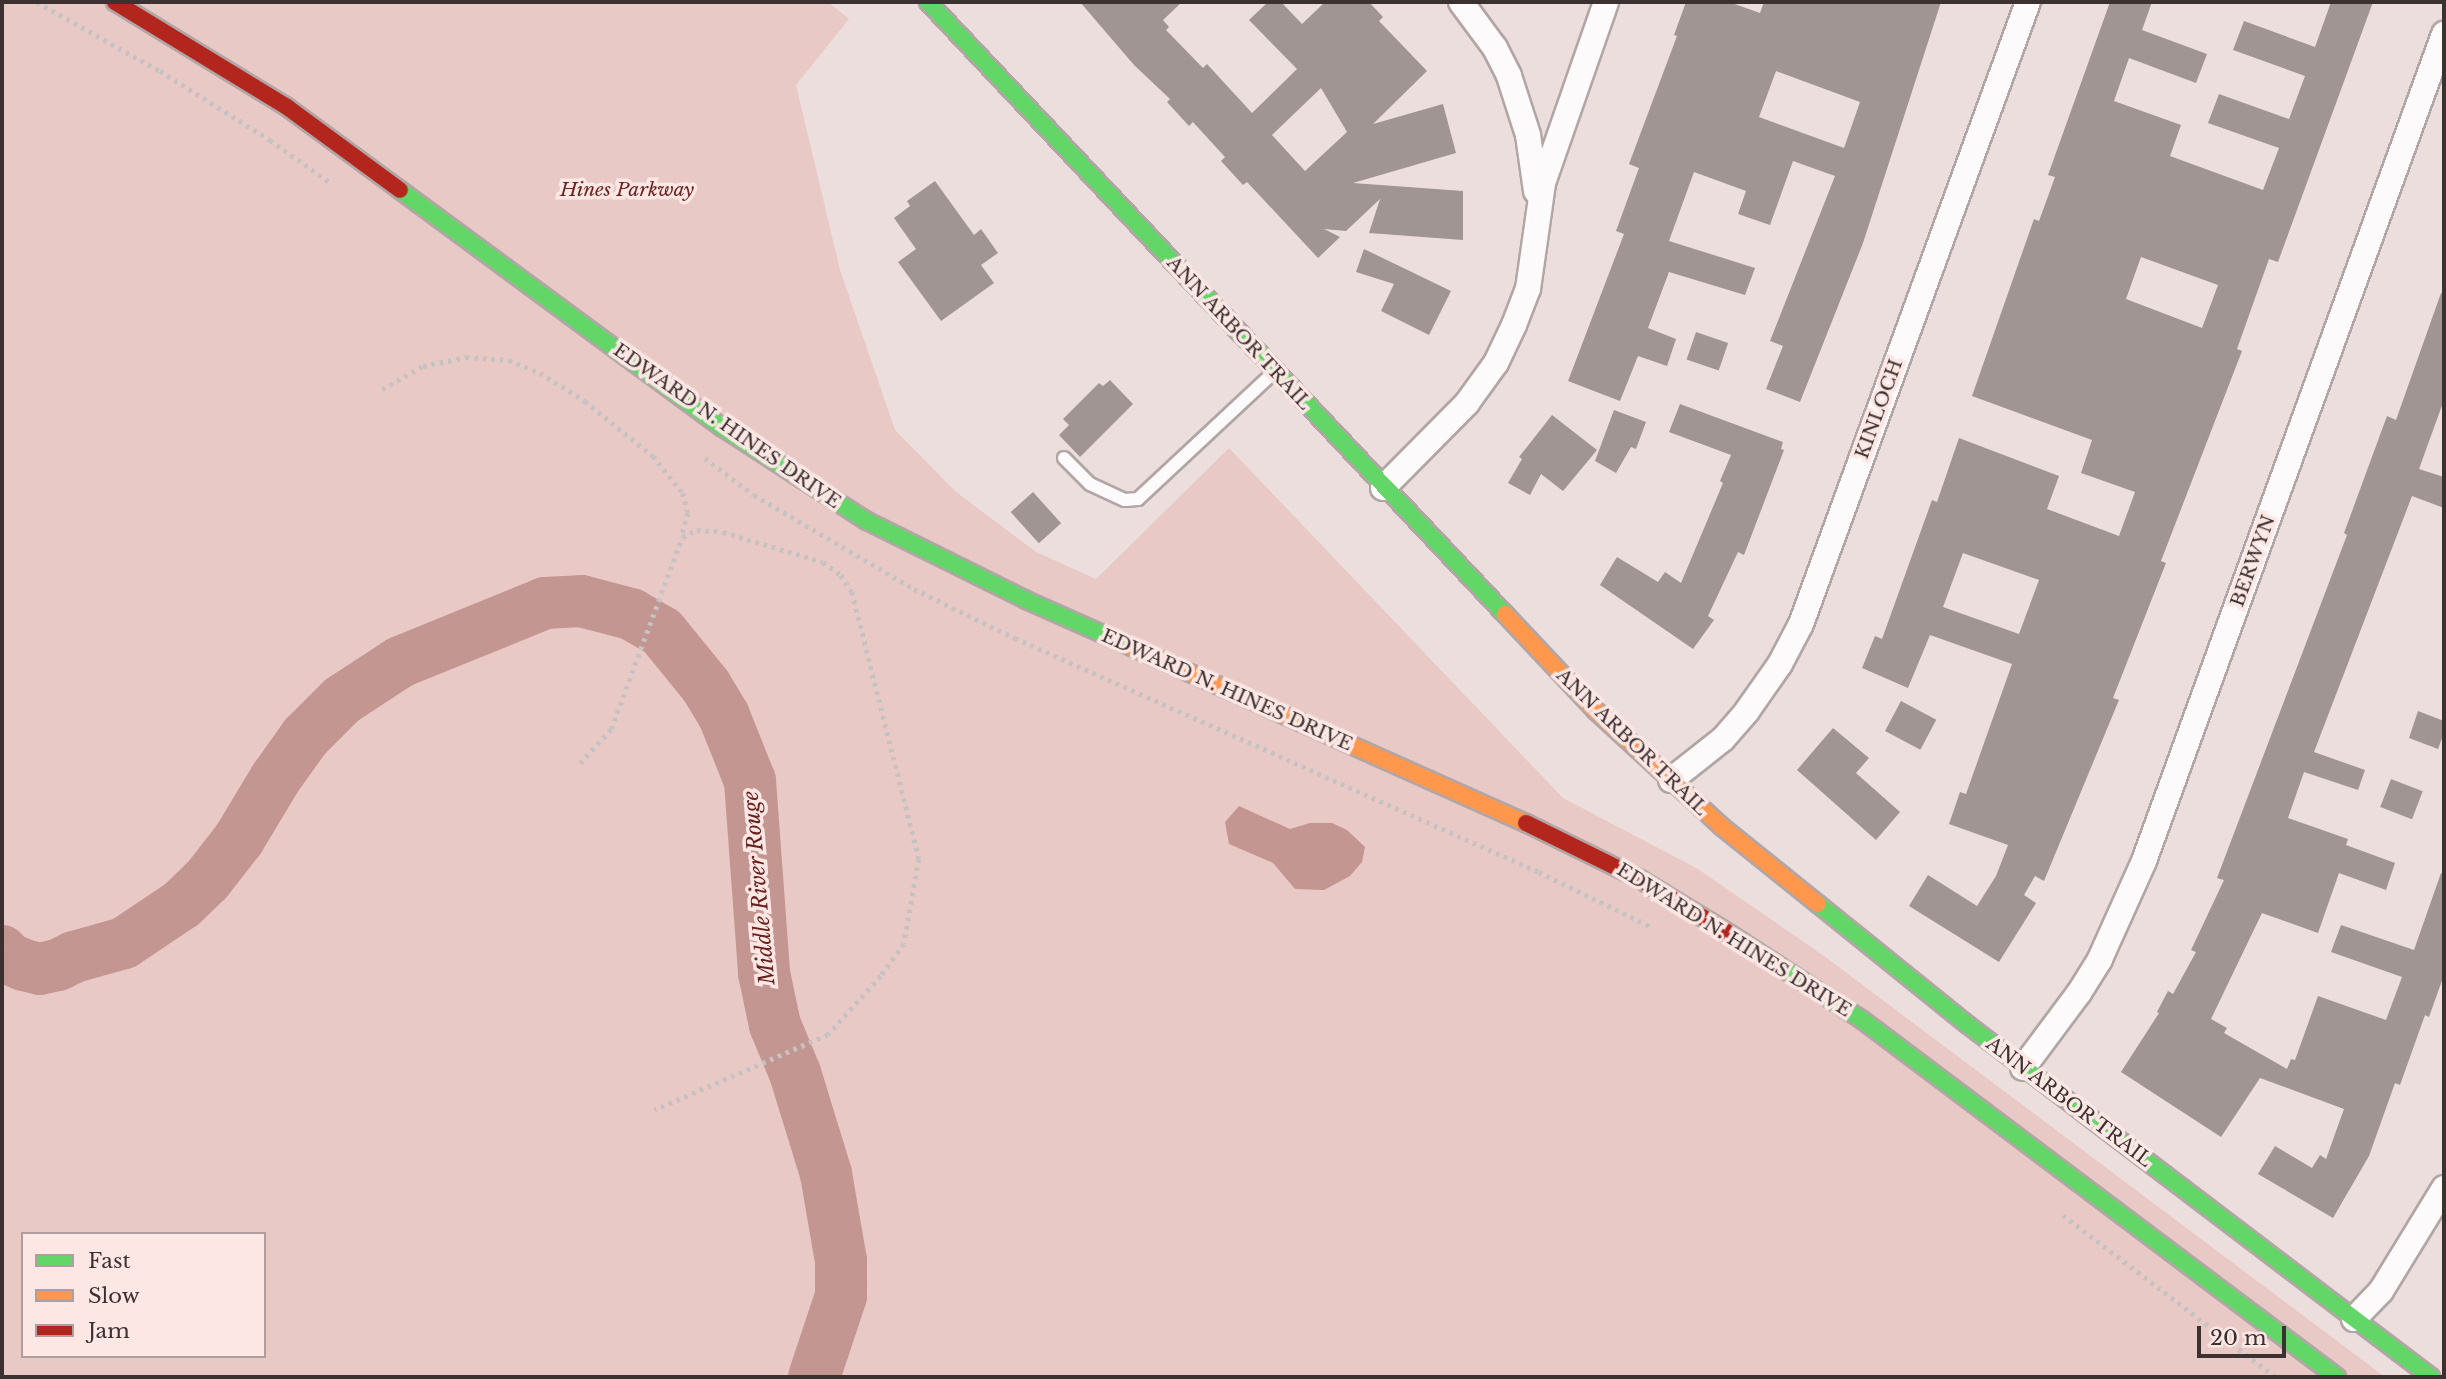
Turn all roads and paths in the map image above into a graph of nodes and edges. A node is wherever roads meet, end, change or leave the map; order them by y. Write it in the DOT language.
graph roads {
  1 [pos="115,2"];
  2 [pos="928,2"];
  3 [pos="1461,2"];
  4 [pos="1606,2"];
  5 [pos="2028,2"];
  6 [pos="2444,34"];
  7 [pos="1538,220"];
  8 [pos="1274,371"];
  9 [pos="382,389"];
  10 [pos="1064,458"];
  11 [pos="1383,488"];
  12 [pos="682,537"];
  13 [pos="580,763"];
  14 [pos="1671,780"];
  15 [pos="2023,1068"];
  16 [pos="655,1110"];
  17 [pos="2444,1188"];
  18 [pos="2354,1319"];
  19 [pos="2337,1377"];
  20 [pos="2431,1377"];
  1 -- 19 [label="street, EDWARD N. HINES DRIVE"];
  2 -- 8 [label="street, ANN ARBOR TRAIL"];
  3 -- 7 [label="street"];
  4 -- 7 [label="street"];
  5 -- 14 [label="street, KINLOCH"];
  6 -- 15 [label="street, BERWYN"];
  7 -- 11 [label="street"];
  8 -- 10 [label="lane"];
  8 -- 11 [label="street, ANN ARBOR TRAIL"];
  9 -- 12 [label="path"];
  11 -- 14 [label="street, ANN ARBOR TRAIL"];
  12 -- 13 [label="path"];
  12 -- 16 [label="path"];
  14 -- 15 [label="street, ANN ARBOR TRAIL"];
  15 -- 18 [label="street, ANN ARBOR TRAIL"];
  17 -- 18 [label="street"];
  18 -- 20 [label="street, ANN ARBOR TRAIL"];
}
